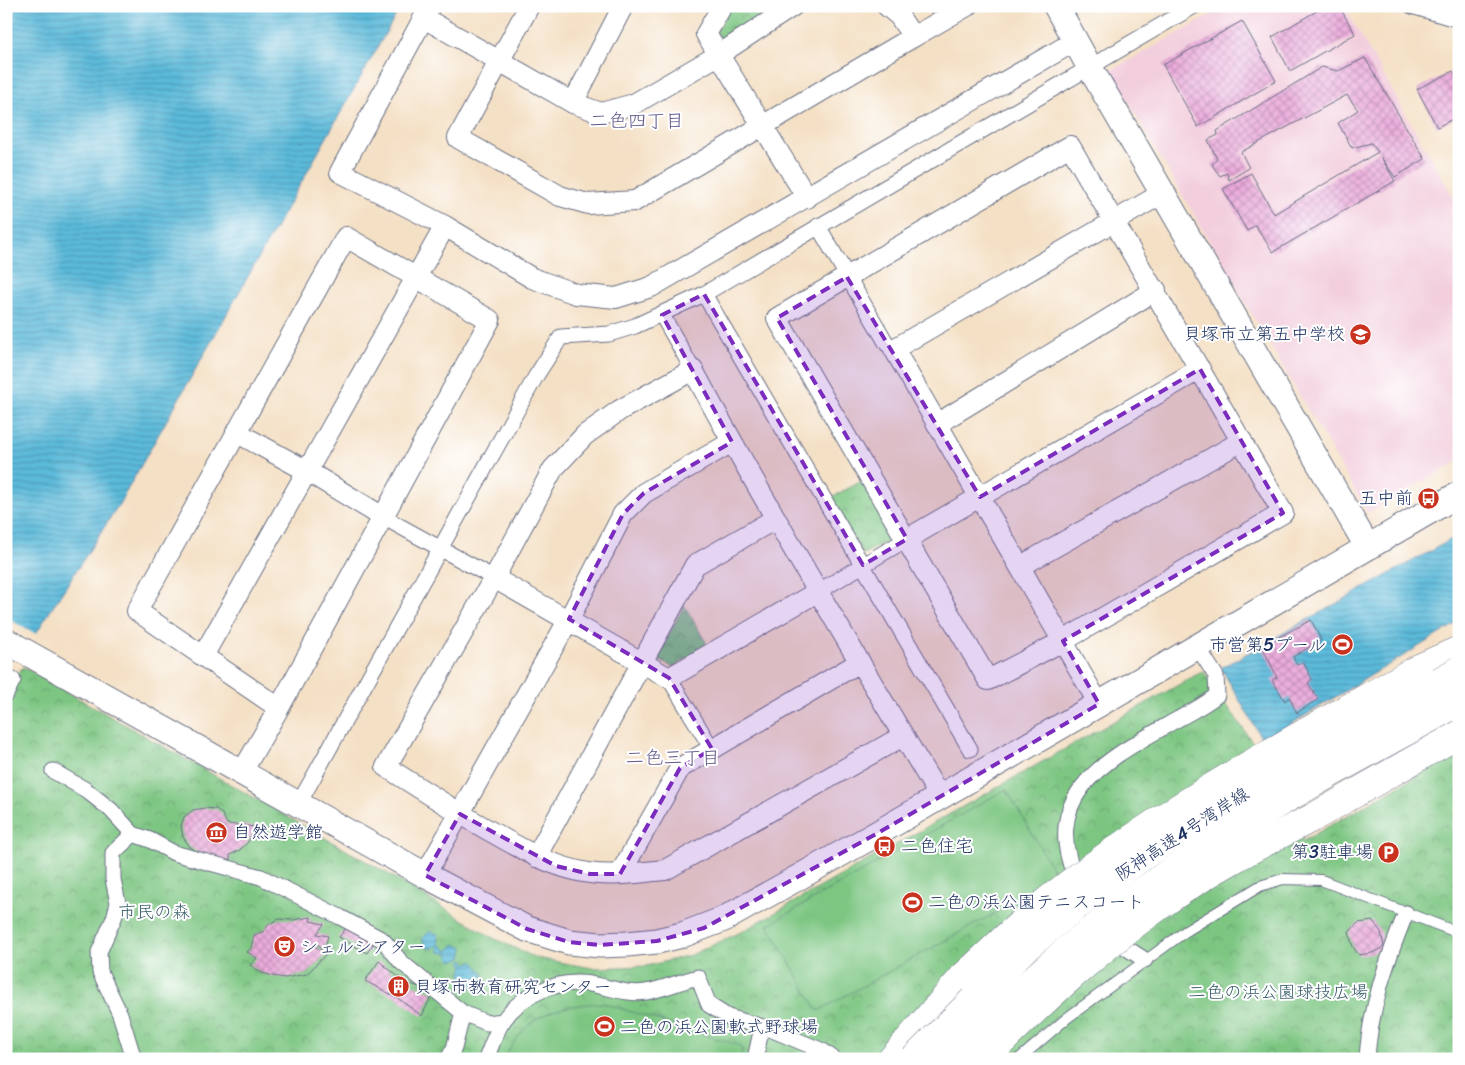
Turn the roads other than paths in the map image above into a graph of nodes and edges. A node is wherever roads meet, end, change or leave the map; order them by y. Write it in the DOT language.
graph roads {
  1 [pos="529,6"];
  2 [pos="623,6"];
  3 [pos="722,6"];
  4 [pos="793,6"];
  5 [pos="887,6"];
  6 [pos="967,6"];
  7 [pos="1056,6"];
  8 [pos="1194,6"];
  9 [pos="1412,6"];
  10 [pos="427,12"];
  11 [pos="1459,20"];
  12 [pos="913,37"];
  13 [pos="1075,41"];
  14 [pos="720,54"];
  15 [pos="499,60"];
  16 [pos="1089,66"];
  17 [pos="573,103"];
  18 [pos="761,126"];
  19 [pos="1162,193"];
  20 [pos="807,198"];
  21 [pos="1114,220"];
  22 [pos="445,226"];
  23 [pos="818,226"];
  24 [pos="416,277"];
  25 [pos="847,277"];
  26 [pos="1156,290"];
  27 [pos="704,294"];
  28 [pos="662,315"];
  29 [pos="894,349"];
  30 [pos="1200,369"];
  31 [pos="694,370"];
  32 [pos="936,424"];
  33 [pos="236,432"];
  34 [pos="1242,441"];
  35 [pos="732,442"];
  36 [pos="308,471"];
  37 [pos="1459,494"];
  38 [pos="980,496"];
  39 [pos="383,517"];
  40 [pos="775,519"];
  41 [pos="906,539"];
  42 [pos="1367,546"];
  43 [pos="440,548"];
  44 [pos="863,565"];
  45 [pos="1020,566"];
  46 [pos="494,578"];
  47 [pos="819,591"];
  48 [pos="570,620"];
  49 [pos="6,640"];
  50 [pos="1063,640"];
  51 [pos="1197,646"];
  52 [pos="1459,650"];
  53 [pos="203,656"];
  54 [pos="643,662"];
  55 [pos="860,662"];
  56 [pos="1459,670"];
  57 [pos="669,678"];
  58 [pos="1459,702"];
  59 [pos="1099,704"];
  60 [pos="279,708"];
  61 [pos="1459,734"];
  62 [pos="903,736"];
  63 [pos="712,749"];
  64 [pos="970,749"];
  65 [pos="53,771"];
  66 [pos="242,772"];
  67 [pos="940,797"];
  68 [pos="298,805"];
  69 [pos="460,814"];
  70 [pos="133,834"];
  71 [pos="536,857"];
  72 [pos="620,874"];
  73 [pos="425,875"];
  74 [pos="1406,913"];
  75 [pos="1459,933"];
  76 [pos="1145,960"];
  77 [pos="463,1013"];
  78 [pos="503,1021"];
  79 [pos="762,1027"];
  80 [pos="136,1059"];
  81 [pos="448,1059"];
  82 [pos="486,1059"];
  83 [pos="755,1059"];
  84 [pos="834,1059"];
  85 [pos="892,1059"];
  86 [pos="914,1059"];
  87 [pos="952,1059"];
  88 [pos="984,1059"];
  89 [pos="1019,1059"];
  90 [pos="1367,1059"];
  1 -- 15 [label="street"];
  2 -- 17 [label="street"];
  3 -- 14 [label="street"];
  4 -- 14 [label="street"];
  5 -- 12 [label="street"];
  6 -- 12 [label="street"];
  7 -- 13 [label="street"];
  8 -- 16 [label="street"];
  9 -- 11 [label="street"];
  10 -- 15 [label="street"];
  10 -- 22 [label="street"];
  12 -- 18 [label="street"];
  13 -- 16 [label="street"];
  13 -- 20 [label="street"];
  14 -- 17 [label="street"];
  14 -- 18 [label="street"];
  15 -- 17 [label="street"];
  15 -- 18 [label="street"];
  16 -- 19 [label="street"];
  16 -- 23 [label="street"];
  18 -- 20 [label="street"];
  19 -- 21 [label="street"];
  19 -- 42 [label="street"];
  20 -- 22 [label="street"];
  21 -- 25 [label="street"];
  21 -- 26 [label="street"];
  21 -- 29 [label="street"];
  22 -- 24 [label="street"];
  23 -- 25 [label="street"];
  23 -- 27 [label="street"];
  24 -- 33 [label="street"];
  24 -- 36 [label="street"];
  24 -- 39 [label="street"];
  25 -- 29 [label="street"];
  25 -- 41 [label="street"];
  26 -- 30 [label="street"];
  26 -- 32 [label="street"];
  27 -- 28 [label="street"];
  27 -- 44 [label="street"];
  28 -- 31 [label="street"];
  28 -- 43 [label="street"];
  29 -- 32 [label="street"];
  30 -- 34 [label="street"];
  30 -- 38 [label="street"];
  31 -- 35 [label="street"];
  31 -- 46 [label="street"];
  32 -- 38 [label="street"];
  33 -- 36 [label="street"];
  33 -- 53 [label="street"];
  34 -- 45 [label="street"];
  34 -- 50 [label="street"];
  35 -- 40 [label="street"];
  35 -- 48 [label="street"];
  36 -- 39 [label="street"];
  36 -- 53 [label="street"];
  37 -- 42 [label="street"];
  38 -- 41 [label="street"];
  38 -- 45 [label="street"];
  39 -- 43 [label="street"];
  39 -- 60 [label="street"];
  40 -- 47 [label="street"];
  40 -- 54 [label="street"];
  41 -- 44 [label="street"];
  41 -- 50 [label="street"];
  42 -- 51 [label="street"];
  43 -- 46 [label="street"];
  43 -- 68 [label="street"];
  44 -- 47 [label="street"];
  44 -- 64 [label="street"];
  45 -- 50 [label="street"];
  46 -- 48 [label="street"];
  46 -- 69 [label="street"];
  47 -- 55 [label="street"];
  47 -- 57 [label="street"];
  48 -- 54 [label="street"];
  48 -- 69 [label="street"];
  49 -- 66 [label="street"];
  50 -- 59 [label="street"];
  51 -- 59 [label="street"];
  51 -- 76 [label="street"];
  52 -- 85 [label="highway, bridge"];
  53 -- 60 [label="street"];
  54 -- 57 [label="street"];
  54 -- 71 [label="street"];
  55 -- 62 [label="street"];
  55 -- 63 [label="street"];
  56 -- 86 [label="highway, 阪神高速4号湾岸線, bridge"];
  57 -- 63 [label="street"];
  58 -- 87 [label="highway, 阪神高速4号湾岸線, bridge"];
  59 -- 67 [label="street"];
  60 -- 66 [label="street"];
  61 -- 88 [label="highway, bridge"];
  62 -- 67 [label="street"];
  62 -- 72 [label="street"];
  63 -- 72 [label="street"];
  65 -- 70 [label="street"];
  66 -- 68 [label="street"];
  67 -- 73 [label="street"];
  68 -- 73 [label="street"];
  69 -- 71 [label="street"];
  69 -- 73 [label="street"];
  70 -- 77 [label="street"];
  70 -- 80 [label="street"];
  71 -- 72 [label="street"];
  74 -- 75 [label="lane"];
  74 -- 76 [label="lane"];
  74 -- 90 [label="street"];
  76 -- 89 [label="lane"];
  77 -- 78 [label="street"];
  77 -- 81 [label="street"];
  78 -- 79 [label="street"];
  78 -- 82 [label="street"];
  79 -- 83 [label="street"];
  79 -- 84 [label="street"];
}
